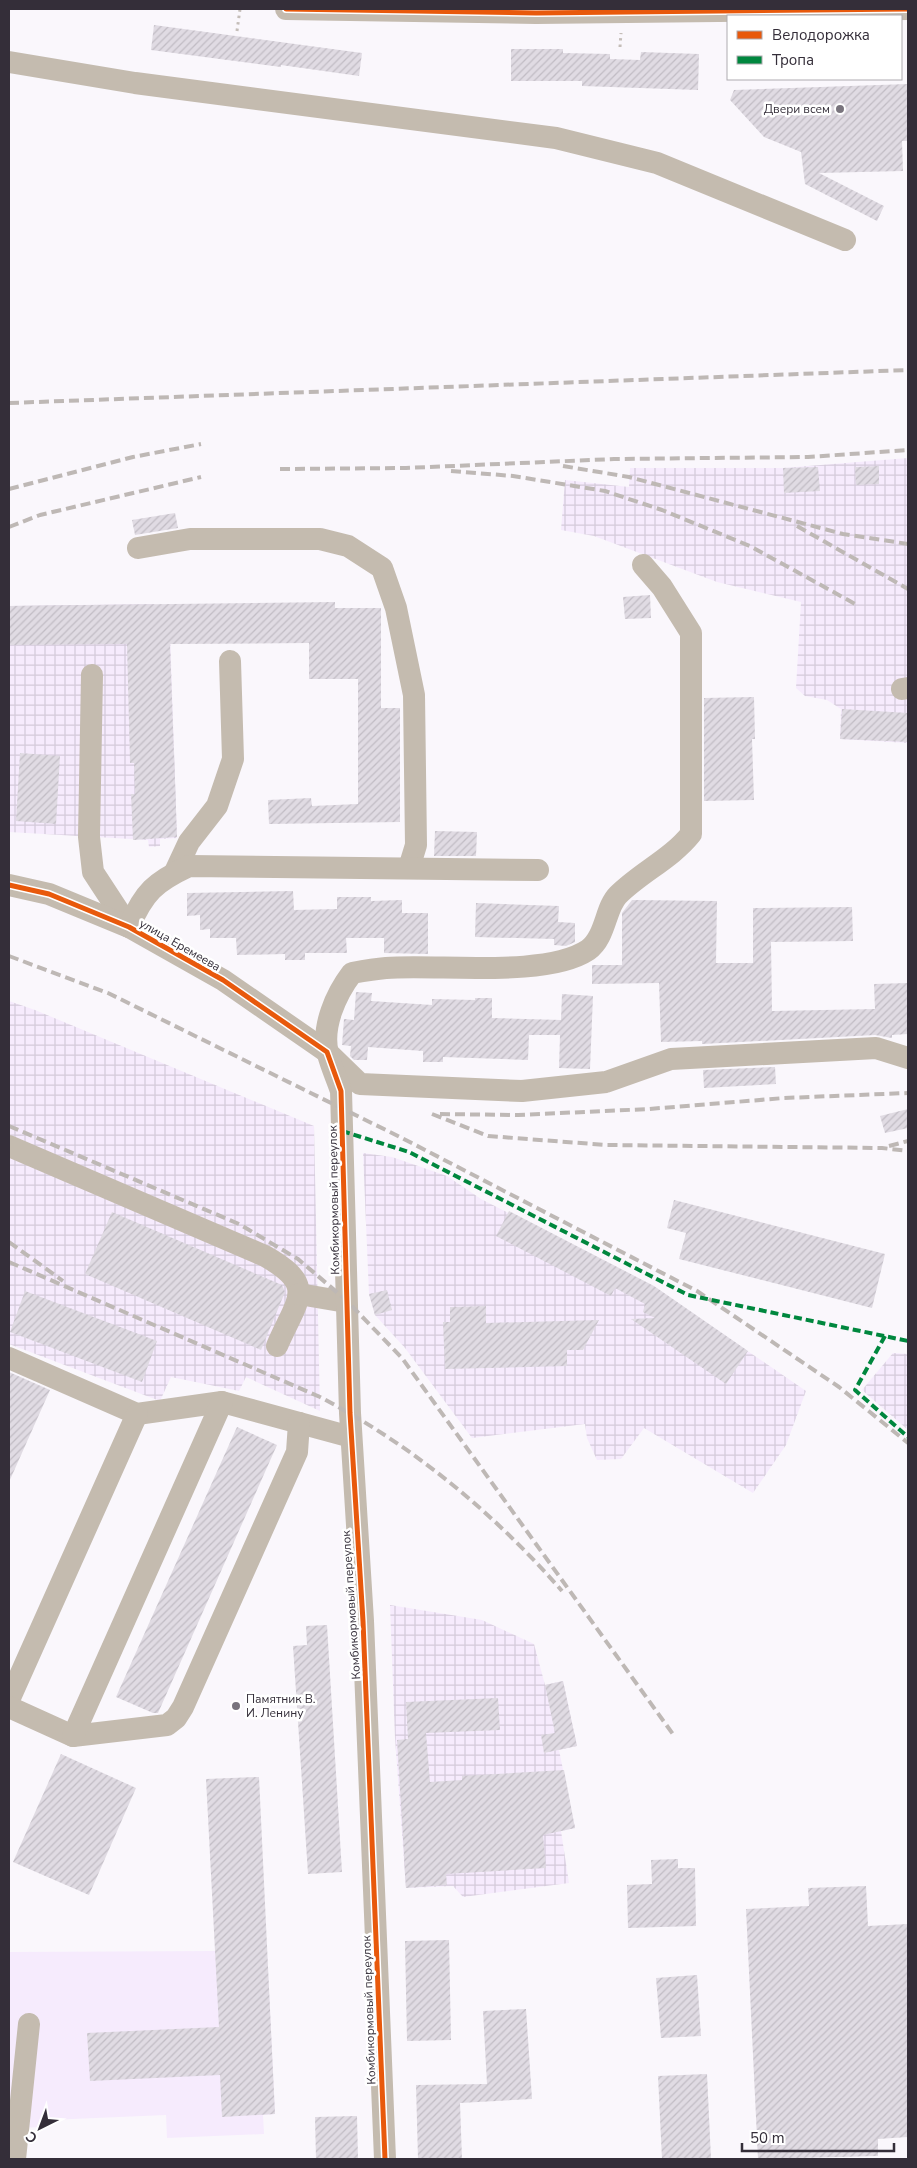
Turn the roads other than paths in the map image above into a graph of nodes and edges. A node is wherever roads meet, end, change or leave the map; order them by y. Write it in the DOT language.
graph roads {
  1 [pos="286,9"];
  2 [pos="908,10"];
  3 [pos="536,11"];
  4 [pos="9,62"];
  5 [pos="845,240"];
  6 [pos="138,548"];
  7 [pos="643,565"];
  8 [pos="230,661"];
  9 [pos="92,675"];
  10 [pos="409,868"];
  11 [pos="538,870"];
  12 [pos="175,872"];
  13 [pos="9,885"];
  14 [pos="129,927"];
  15 [pos="327,1052"];
  16 [pos="908,1058"];
  17 [pos="9,1146"];
  18 [pos="300,1294"];
  19 [pos="346,1302"];
  20 [pos="277,1346"];
  21 [pos="9,1358"];
  22 [pos="222,1402"];
  23 [pos="137,1414"];
  24 [pos="299,1423"];
  25 [pos="351,1437"];
  26 [pos="9,1700"];
  27 [pos="9,1707"];
  28 [pos="73,1736"];
  29 [pos="29,2024"];
  30 [pos="15,2159"];
  31 [pos="385,2159"];
  1 -- 3 [label="street"];
  2 -- 3 [label="street"];
  4 -- 5 [label="street"];
  6 -- 10 [label="street"];
  7 -- 15 [label="street"];
  8 -- 12 [label="street"];
  9 -- 14 [label="street"];
  10 -- 11 [label="street"];
  10 -- 12 [label="street"];
  12 -- 14 [label="street"];
  13 -- 14 [label="street, улица Еремеева"];
  14 -- 15 [label="street, улица Еремеева"];
  15 -- 16 [label="street, улица Еремеева"];
  15 -- 19 [label="street, Комбикормовый переулок"];
  17 -- 18 [label="street"];
  18 -- 19 [label="street"];
  18 -- 20 [label="street"];
  19 -- 25 [label="street, Комбикормовый переулок"];
  21 -- 23 [label="street"];
  22 -- 23 [label="street"];
  22 -- 24 [label="street"];
  22 -- 28 [label="street"];
  23 -- 26 [label="street"];
  24 -- 25 [label="street"];
  24 -- 28 [label="street"];
  25 -- 31 [label="street, Комбикормовый переулок"];
  27 -- 28 [label="street"];
  29 -- 30 [label="street"];
}
